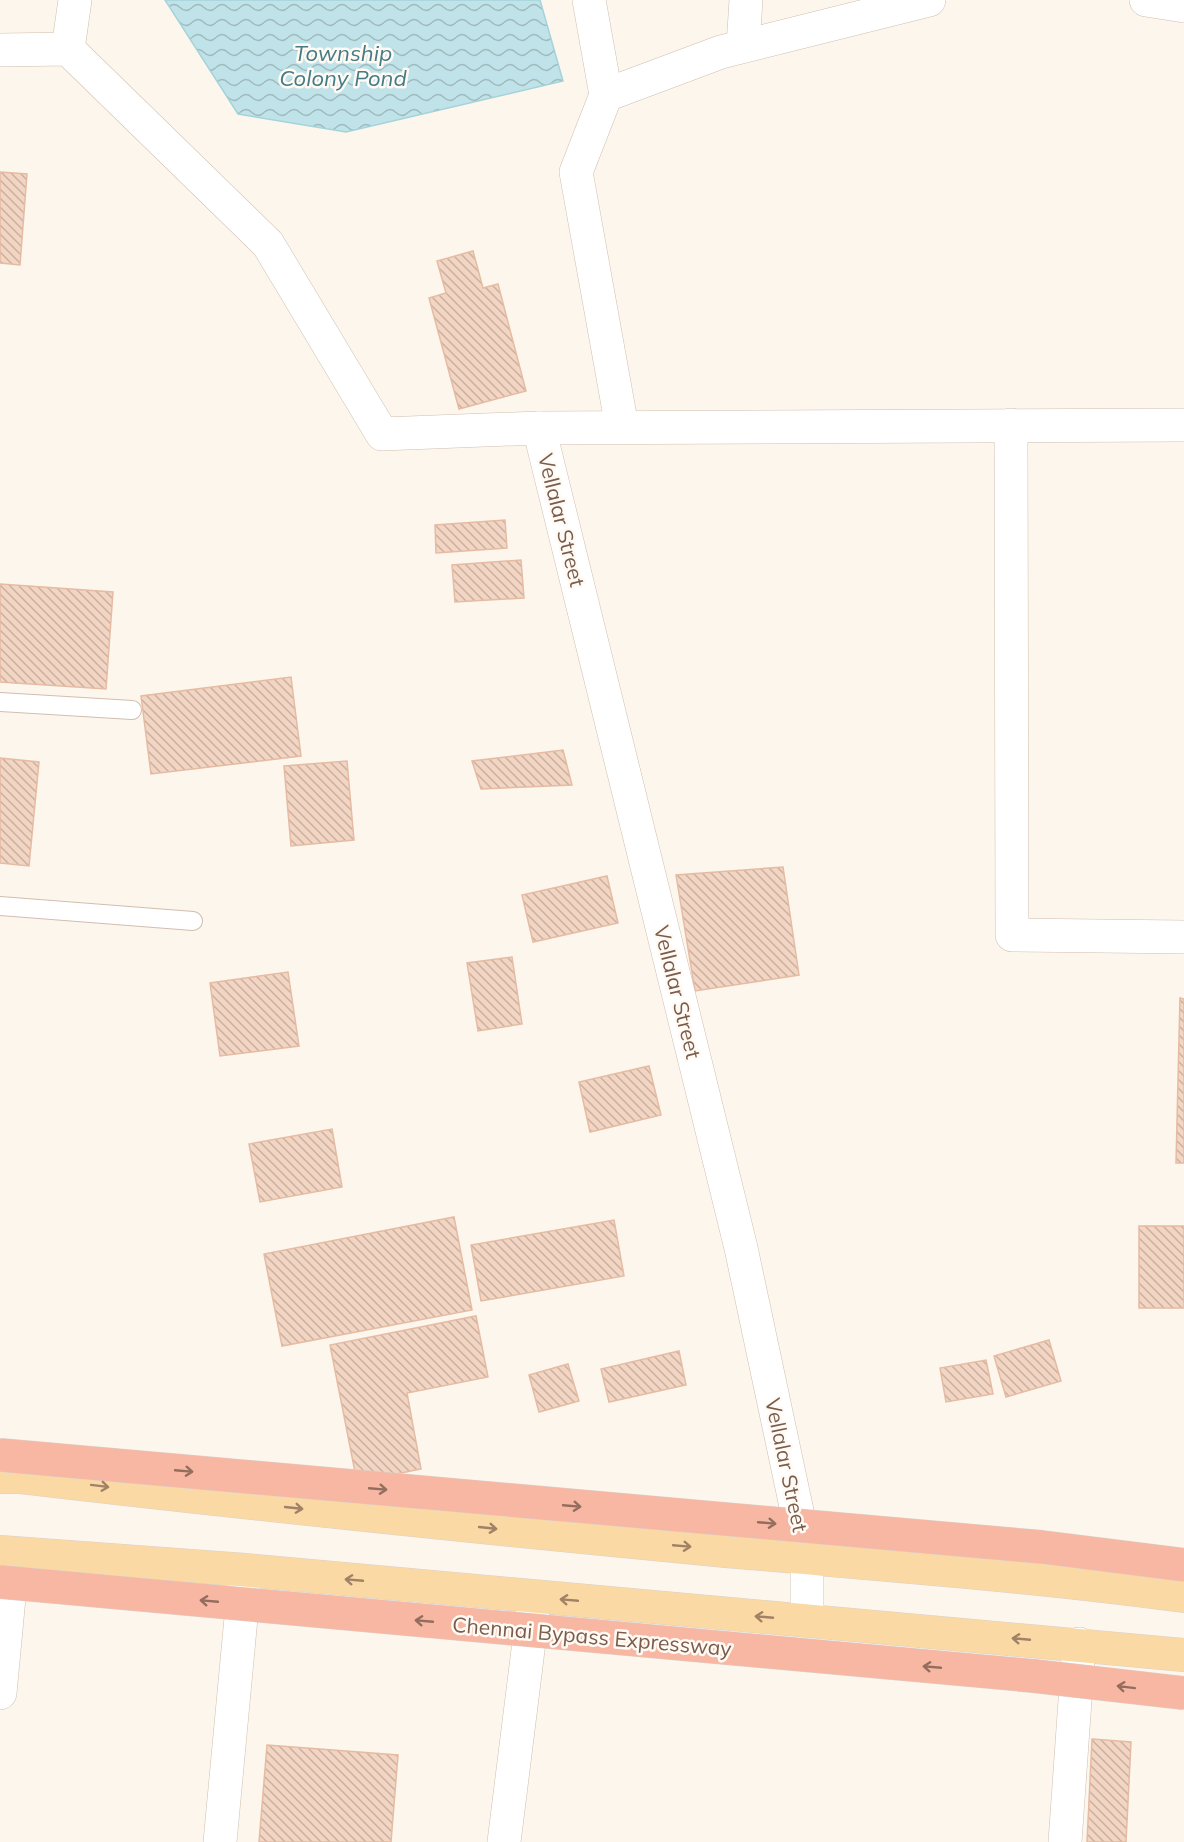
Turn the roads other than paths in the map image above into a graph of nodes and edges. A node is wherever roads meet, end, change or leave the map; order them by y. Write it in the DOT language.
graph roads {
  1 [pos="75,0"];
  2 [pos="589,0"];
  3 [pos="746,0"];
  4 [pos="929,0"];
  5 [pos="1146,0"];
  6 [pos="1184,6"];
  7 [pos="743,46"];
  8 [pos="68,49"];
  9 [pos="0,50"];
  10 [pos="606,95"];
  11 [pos="1184,424"];
  12 [pos="1011,425"];
  13 [pos="539,428"];
  14 [pos="622,428"];
  15 [pos="0,702"];
  16 [pos="132,710"];
  17 [pos="0,906"];
  18 [pos="193,921"];
  19 [pos="1184,937"];
  20 [pos="0,1455"];
  21 [pos="0,1477"];
  22 [pos="807,1558"];
  23 [pos="4,1563"];
  24 [pos="1184,1565"];
  25 [pos="245,1570"];
  26 [pos="1184,1596"];
  27 [pos="534,1597"];
  28 [pos="807,1620"];
  29 [pos="1079,1644"];
  30 [pos="1184,1655"];
  31 [pos="0,1693"];
  32 [pos="1184,1693"];
  33 [pos="220,1842"];
  34 [pos="504,1842"];
  35 [pos="1065,1842"];
  1 -- 8 [label="street"];
  2 -- 10 [label="street"];
  3 -- 7 [label="street"];
  4 -- 7 [label="street"];
  5 -- 6 [label="street"];
  7 -- 10 [label="street"];
  8 -- 9 [label="street"];
  8 -- 13 [label="street"];
  10 -- 14 [label="street"];
  11 -- 12 [label="street"];
  12 -- 14 [label="street"];
  12 -- 19 [label="street"];
  13 -- 14 [label="street"];
  13 -- 22 [label="street, Vellalar Street"];
  15 -- 16 [label="lane"];
  17 -- 18 [label="lane"];
  20 -- 24 [label="highway, one-way, bridge"];
  21 -- 22 [label="main road, one-way"];
  22 -- 26 [label="main road"];
  22 -- 28 [label="street, Vellalar Street"];
  23 -- 25 [label="main road"];
  23 -- 31 [label="street"];
  32 -- 23 [label="highway, Chennai Bypass Expressway, one-way, bridge"];
  27 -- 25 [label="main road, one-way"];
  25 -- 33 [label="street"];
  28 -- 27 [label="main road, one-way"];
  27 -- 34 [label="street"];
  29 -- 28 [label="main road, one-way"];
  29 -- 30 [label="main road"];
  29 -- 35 [label="street"];
}
